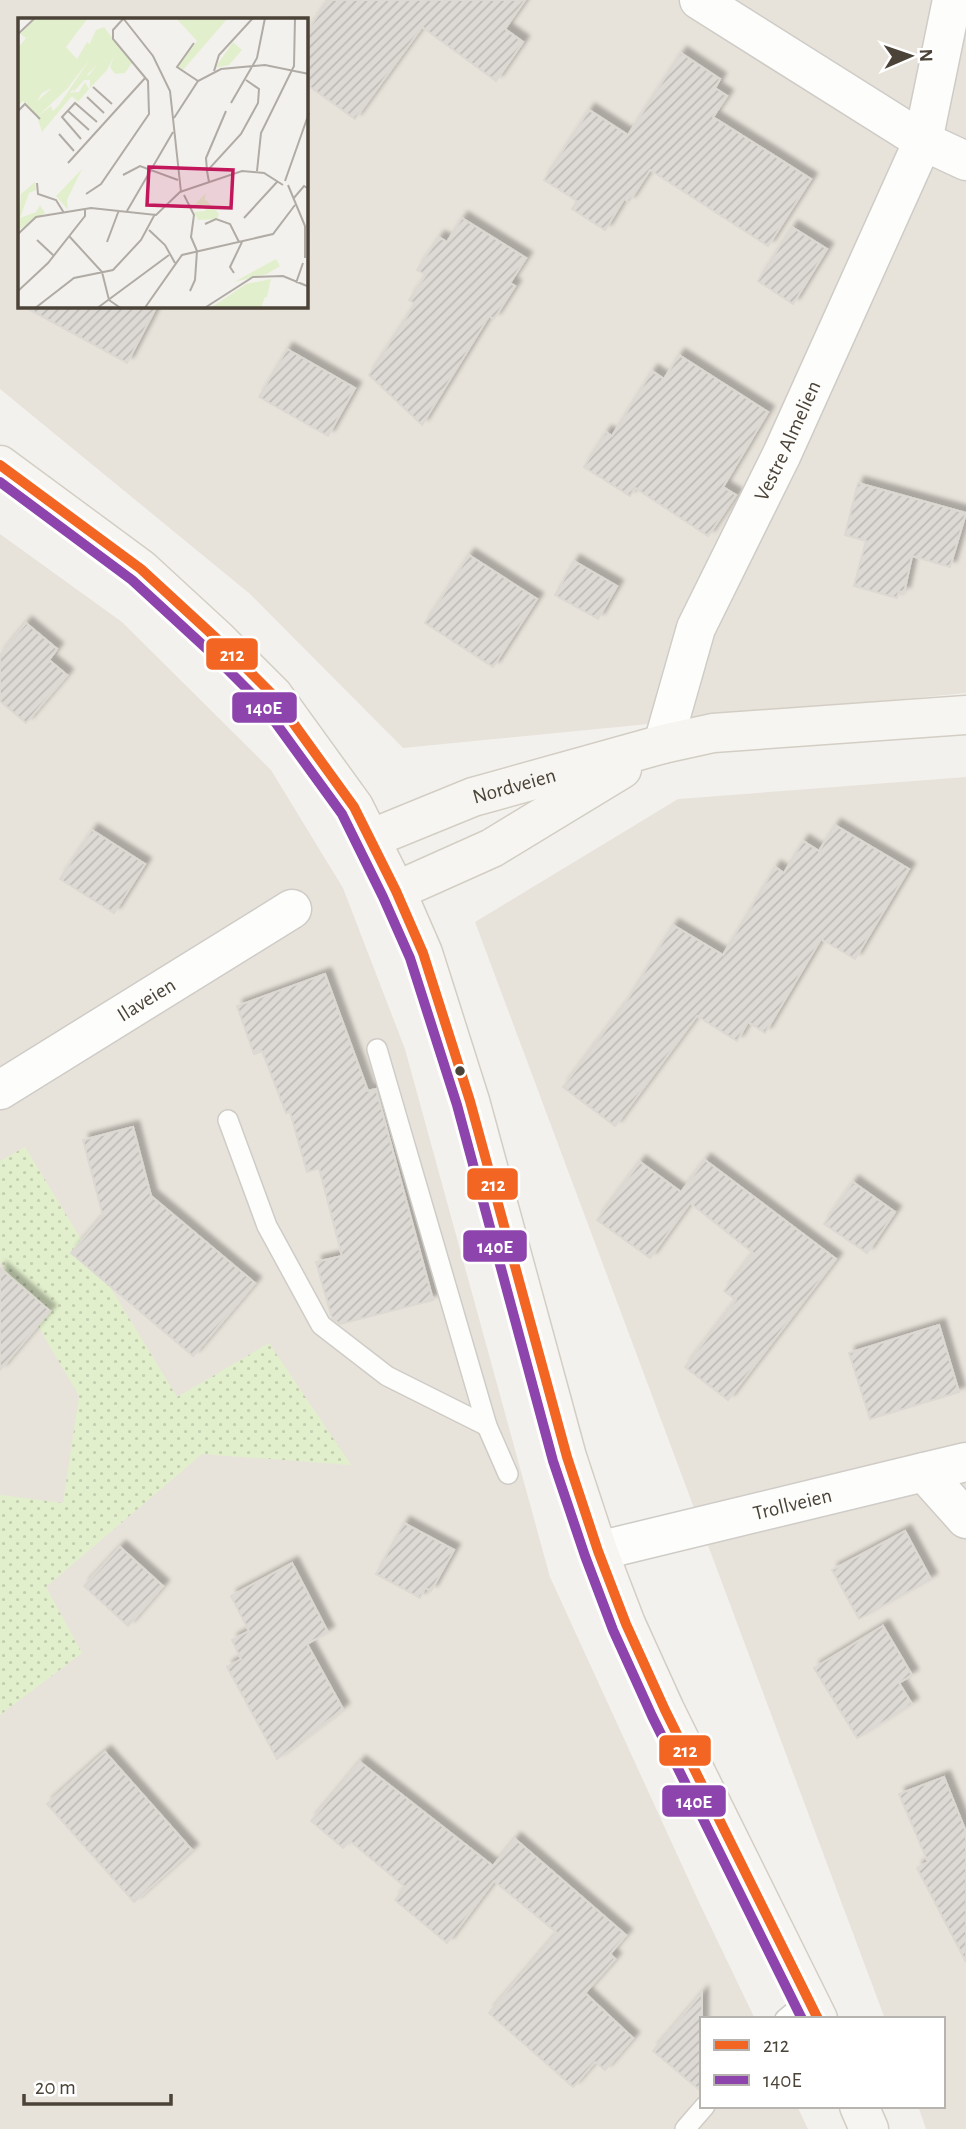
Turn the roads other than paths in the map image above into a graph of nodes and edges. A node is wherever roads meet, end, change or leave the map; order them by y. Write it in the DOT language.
graph roads {
  1 [pos="699,0"];
  2 [pos="952,0"];
  3 [pos="955,39"];
  4 [pos="923,141"];
  5 [pos="966,161"];
  6 [pos="0,465"];
  7 [pos="966,715"];
  8 [pos="663,744"];
  9 [pos="370,839"];
  10 [pos="396,891"];
  11 [pos="292,909"];
  12 [pos="377,1049"];
  13 [pos="0,1090"];
  14 [pos="228,1120"];
  15 [pos="487,1426"];
  16 [pos="966,1462"];
  17 [pos="924,1472"];
  18 [pos="509,1474"];
  19 [pos="966,1519"];
  20 [pos="598,1551"];
  21 [pos="804,2012"];
  22 [pos="703,2108"];
  23 [pos="860,2108"];
  24 [pos="685,2129"];
  25 [pos="869,2129"];
  1 -- 4 [label="street"];
  2 -- 3 [label="street, Vestre Almelien"];
  3 -- 4 [label="street, Vestre Almelien"];
  4 -- 5 [label="street"];
  4 -- 8 [label="street, Vestre Almelien"];
  6 -- 9 [label="main road"];
  7 -- 8 [label="main road, Nordveien"];
  8 -- 9 [label="main road, Nordveien"];
  8 -- 10 [label="main road, Nordveien"];
  9 -- 10 [label="main road"];
  10 -- 20 [label="main road"];
  11 -- 13 [label="street, Ilaveien"];
  12 -- 15 [label="lane"];
  14 -- 15 [label="lane"];
  15 -- 18 [label="lane"];
  16 -- 17 [label="street, Trollveien"];
  17 -- 19 [label="street"];
  17 -- 20 [label="street, Trollveien"];
  20 -- 21 [label="main road"];
  22 -- 24 [label="lane"];
  23 -- 25 [label="main road"];
}
